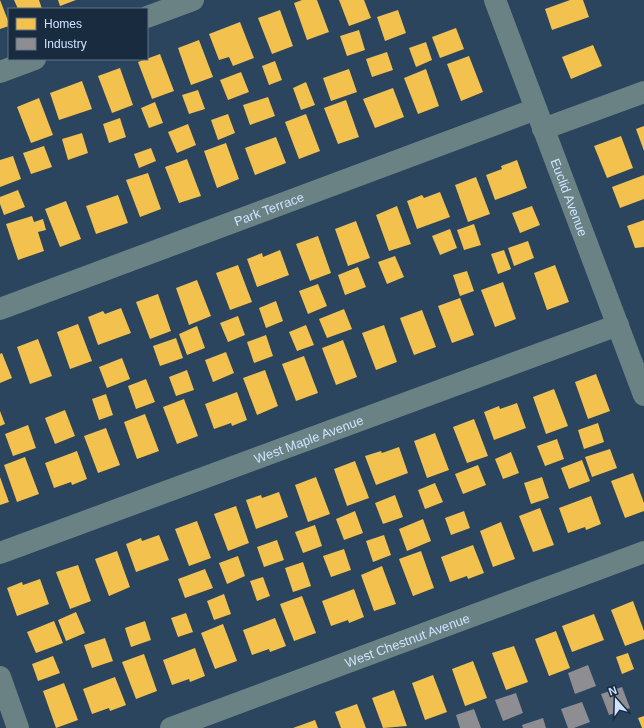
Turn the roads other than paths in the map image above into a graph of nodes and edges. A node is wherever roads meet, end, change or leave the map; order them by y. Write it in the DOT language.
graph roads {
  1 [pos="193,0"];
  2 [pos="495,0"];
  3 [pos="148,17"];
  4 [pos="32,60"];
  5 [pos="0,72"];
  6 [pos="644,92"];
  7 [pos="540,119"];
  8 [pos="0,308"];
  9 [pos="618,325"];
  10 [pos="644,395"];
  11 [pos="644,552"];
  12 [pos="0,553"];
  13 [pos="0,677"];
  14 [pos="18,728"];
  15 [pos="171,728"];
  1 -- 3 [label="street"];
  2 -- 7 [label="street, Euclid Avenue"];
  4 -- 5 [label="street"];
  6 -- 7 [label="street, Park Terrace"];
  7 -- 8 [label="street, Park Terrace"];
  7 -- 9 [label="street, Euclid Avenue"];
  9 -- 10 [label="street, Euclid Avenue"];
  9 -- 12 [label="street, West Maple Avenue"];
  11 -- 15 [label="street, West Chestnut Avenue"];
  13 -- 14 [label="street"];
}
